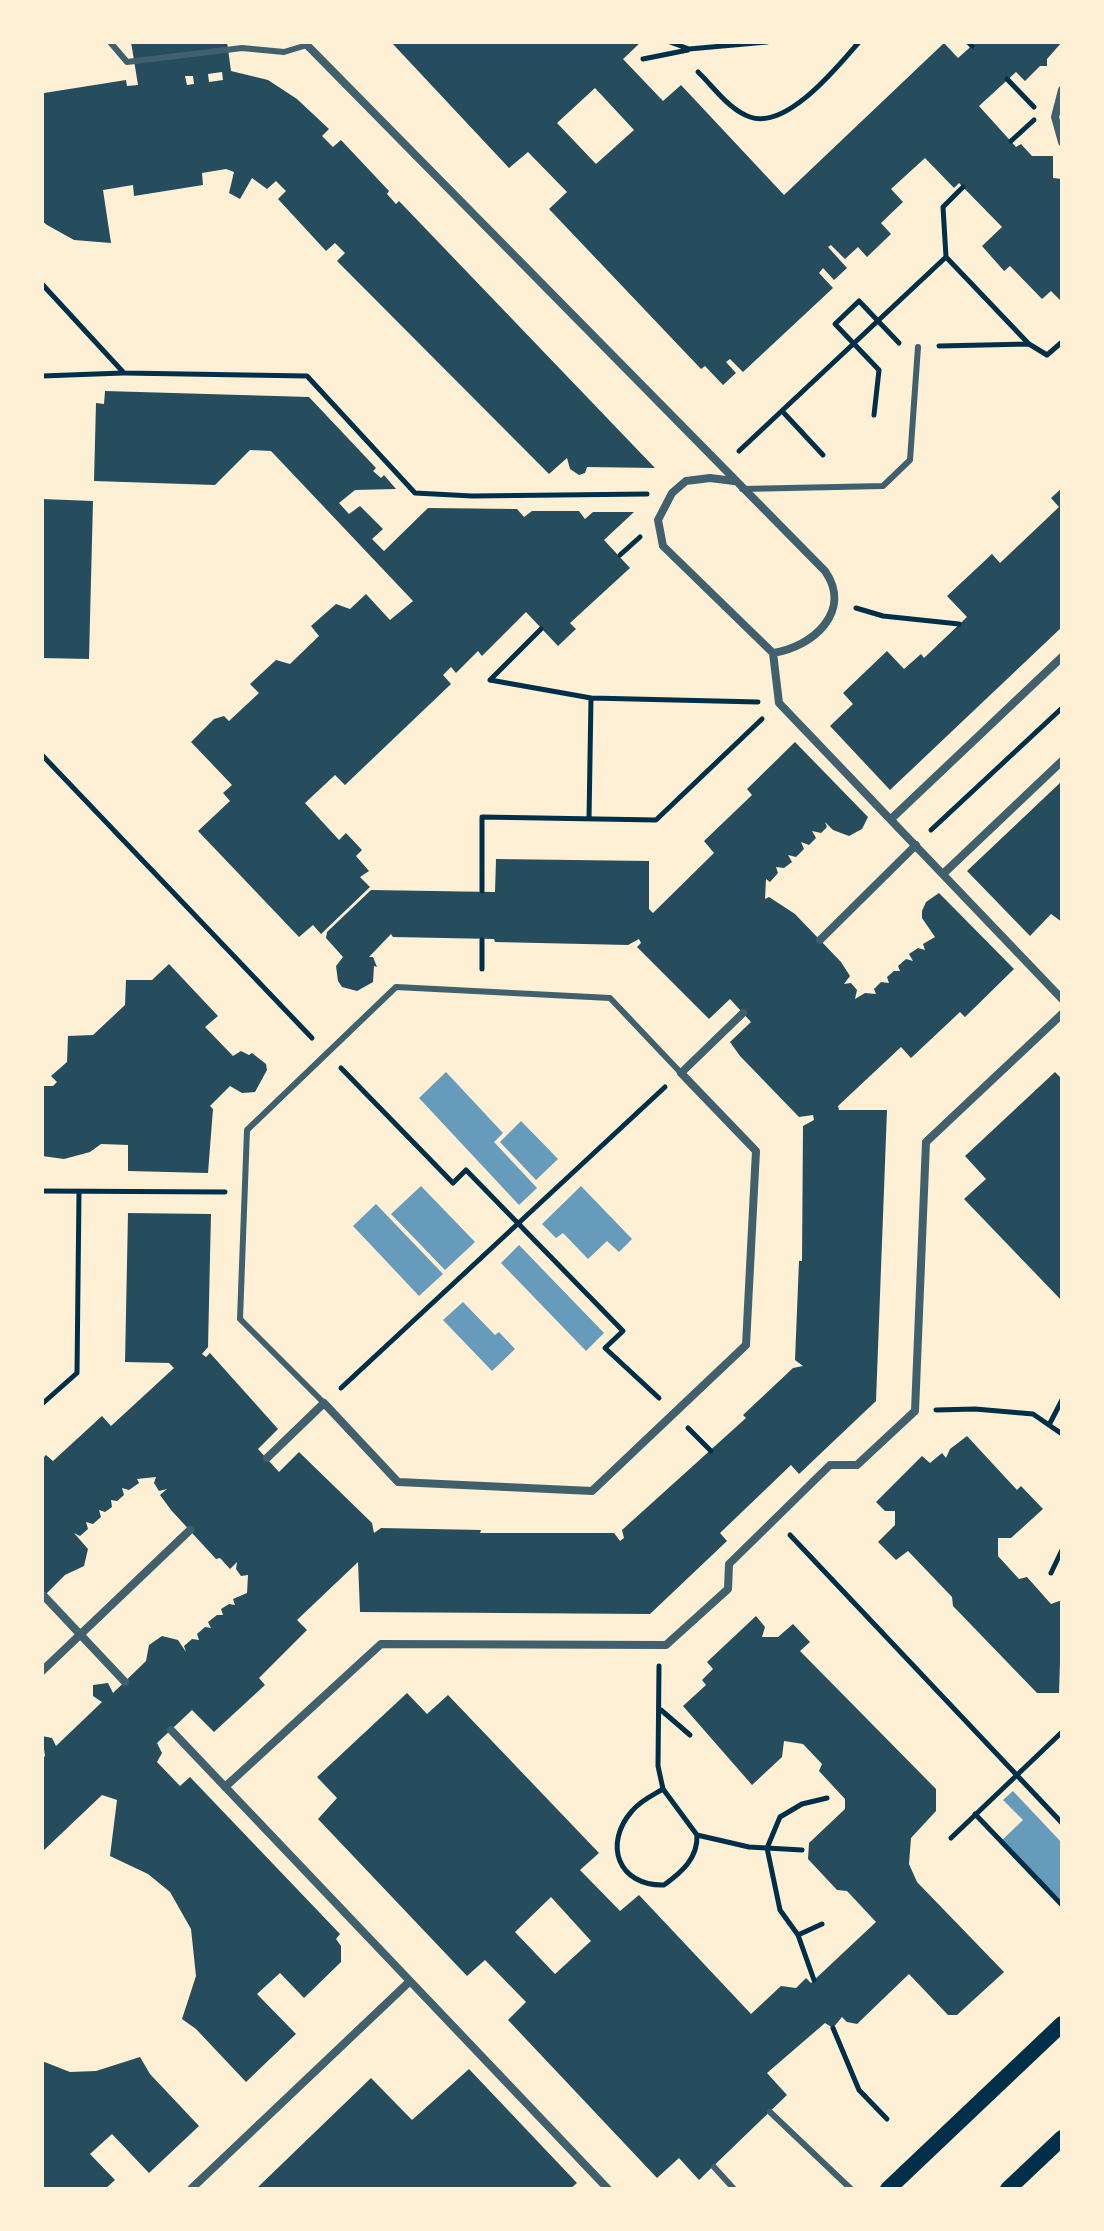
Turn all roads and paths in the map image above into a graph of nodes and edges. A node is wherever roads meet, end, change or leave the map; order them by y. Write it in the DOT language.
graph roads {
  1 [pos="110,42"];
  2 [pos="670,42"];
  3 [pos="767,42"];
  4 [pos="859,42"];
  5 [pos="306,44"];
  6 [pos="689,49"];
  7 [pos="643,59"];
  8 [pos="698,72"];
  9 [pos="1007,79"];
  10 [pos="1062,90"];
  11 [pos="1011,141"];
  12 [pos="1062,142"];
  13 [pos="963,187"];
  14 [pos="946,257"];
  15 [pos="42,284"];
  16 [pos="879,321"];
  17 [pos="1062,342"];
  18 [pos="854,344"];
  19 [pos="1029,344"];
  20 [pos="918,347"];
  21 [pos="124,373"];
  22 [pos="42,376"];
  23 [pos="783,412"];
  24 [pos="874,415"];
  25 [pos="823,455"];
  26 [pos="721,468"];
  27 [pos="734,481"];
  28 [pos="742,489"];
  29 [pos="672,493"];
  30 [pos="836,603"];
  31 [pos="959,624"];
  32 [pos="541,629"];
  33 [pos="773,653"];
  34 [pos="1062,657"];
  35 [pos="591,698"];
  36 [pos="779,703"];
  37 [pos="1062,708"];
  38 [pos="42,755"];
  39 [pos="1062,761"];
  40 [pos="589,819"];
  41 [pos="891,819"];
  42 [pos="916,845"];
  43 [pos="943,874"];
  44 [pos="482,891"];
  45 [pos="482,940"];
  46 [pos="820,940"];
  47 [pos="482,959"];
  48 [pos="1062,999"];
  49 [pos="743,1013"];
  50 [pos="1062,1014"];
  51 [pos="327,1053"];
  52 [pos="681,1073"];
  53 [pos="42,1191"];
  54 [pos="79,1192"];
  55 [pos="219,1192"];
  56 [pos="518,1223"];
  57 [pos="1062,1400"];
  58 [pos="324,1403"];
  59 [pos="42,1404"];
  60 [pos="915,1411"];
  61 [pos="675,1414"];
  62 [pos="1049,1425"];
  63 [pos="1062,1434"];
  64 [pos="711,1451"];
  65 [pos="267,1458"];
  66 [pos="775,1519"];
  67 [pos="190,1530"];
  68 [pos="1062,1550"];
  69 [pos="1051,1573"];
  70 [pos="44,1596"];
  71 [pos="79,1635"];
  72 [pos="659,1645"];
  73 [pos="42,1671"];
  74 [pos="125,1682"];
  75 [pos="660,1709"];
  76 [pos="171,1730"];
  77 [pos="1062,1732"];
  78 [pos="690,1735"];
  79 [pos="1016,1775"];
  80 [pos="225,1787"];
  81 [pos="663,1789"];
  82 [pos="827,1798"];
  83 [pos="975,1814"];
  84 [pos="1062,1823"];
  85 [pos="697,1835"];
  86 [pos="951,1838"];
  87 [pos="767,1848"];
  88 [pos="802,1850"];
  89 [pos="1062,1905"];
  90 [pos="822,1924"];
  91 [pos="798,1935"];
  92 [pos="814,1980"];
  93 [pos="409,1982"];
  94 [pos="1062,2024"];
  95 [pos="833,2028"];
  96 [pos="770,2112"];
  97 [pos="887,2119"];
  98 [pos="1062,2138"];
  99 [pos="714,2167"];
  100 [pos="191,2189"];
  101 [pos="608,2189"];
  102 [pos="734,2189"];
  103 [pos="851,2189"];
  104 [pos="888,2189"];
  105 [pos="1008,2189"];
  1 -- 5 [label="lane"];
  2 -- 6 [label="path"];
  3 -- 6 [label="path"];
  4 -- 8 [label="path"];
  5 -- 26 [label="street"];
  6 -- 7 [label="path"];
  9 -- 11 [label="path"];
  10 -- 12 [label="street"];
  13 -- 14 [label="path"];
  14 -- 16 [label="path"];
  14 -- 19 [label="path"];
  15 -- 21 [label="path"];
  16 -- 18 [label="path"];
  16 -- 18 [label="path"];
  16 -- 20 [label="path"];
  17 -- 19 [label="path"];
  18 -- 23 [label="path"];
  18 -- 24 [label="path"];
  19 -- 20 [label="path"];
  20 -- 28 [label="lane"];
  21 -- 22 [label="path"];
  21 -- 29 [label="path"];
  23 -- 25 [label="path"];
  23 -- 26 [label="path"];
  26 -- 27 [label="street"];
  27 -- 28 [label="street"];
  27 -- 29 [label="street"];
  28 -- 30 [label="street"];
  29 -- 33 [label="street"];
  30 -- 31 [label="path"];
  30 -- 33 [label="street"];
  32 -- 35 [label="path"];
  33 -- 36 [label="street"];
  34 -- 41 [label="street"];
  35 -- 36 [label="path"];
  35 -- 40 [label="path"];
  36 -- 40 [label="path"];
  36 -- 41 [label="street"];
  37 -- 42 [label="path"];
  38 -- 51 [label="path"];
  39 -- 43 [label="street"];
  40 -- 44 [label="path"];
  41 -- 42 [label="street"];
  42 -- 43 [label="street"];
  42 -- 46 [label="street"];
  43 -- 48 [label="street"];
  45 -- 47 [label="path"];
  49 -- 52 [label="street"];
  50 -- 60 [label="street"];
  51 -- 52 [label="lane"];
  51 -- 56 [label="path"];
  51 -- 58 [label="lane"];
  52 -- 56 [label="path"];
  52 -- 61 [label="street"];
  53 -- 54 [label="path"];
  54 -- 55 [label="path"];
  54 -- 59 [label="path"];
  56 -- 58 [label="path"];
  56 -- 61 [label="path"];
  57 -- 62 [label="path"];
  58 -- 61 [label="street"];
  58 -- 65 [label="street"];
  60 -- 62 [label="path"];
  60 -- 66 [label="street"];
  61 -- 64 [label="path"];
  62 -- 63 [label="path"];
  66 -- 72 [label="street"];
  66 -- 79 [label="path"];
  67 -- 71 [label="street"];
  68 -- 69 [label="path"];
  70 -- 71 [label="street"];
  71 -- 73 [label="street"];
  71 -- 74 [label="street"];
  72 -- 75 [label="path"];
  72 -- 80 [label="street"];
  75 -- 78 [label="path"];
  75 -- 81 [label="path"];
  76 -- 80 [label="street"];
  77 -- 79 [label="path"];
  79 -- 83 [label="path"];
  79 -- 84 [label="path"];
  80 -- 93 [label="street"];
  81 -- 85 [label="path"];
  81 -- 85 [label="path"];
  82 -- 87 [label="path"];
  83 -- 86 [label="path"];
  83 -- 89 [label="path"];
  85 -- 87 [label="path"];
  87 -- 88 [label="path"];
  87 -- 91 [label="path"];
  90 -- 91 [label="path"];
  91 -- 92 [label="path"];
  93 -- 100 [label="street"];
  93 -- 101 [label="street"];
  94 -- 104 [label="main road"];
  95 -- 97 [label="path"];
  96 -- 103 [label="lane"];
  98 -- 105 [label="main road"];
  99 -- 102 [label="lane"];
}
